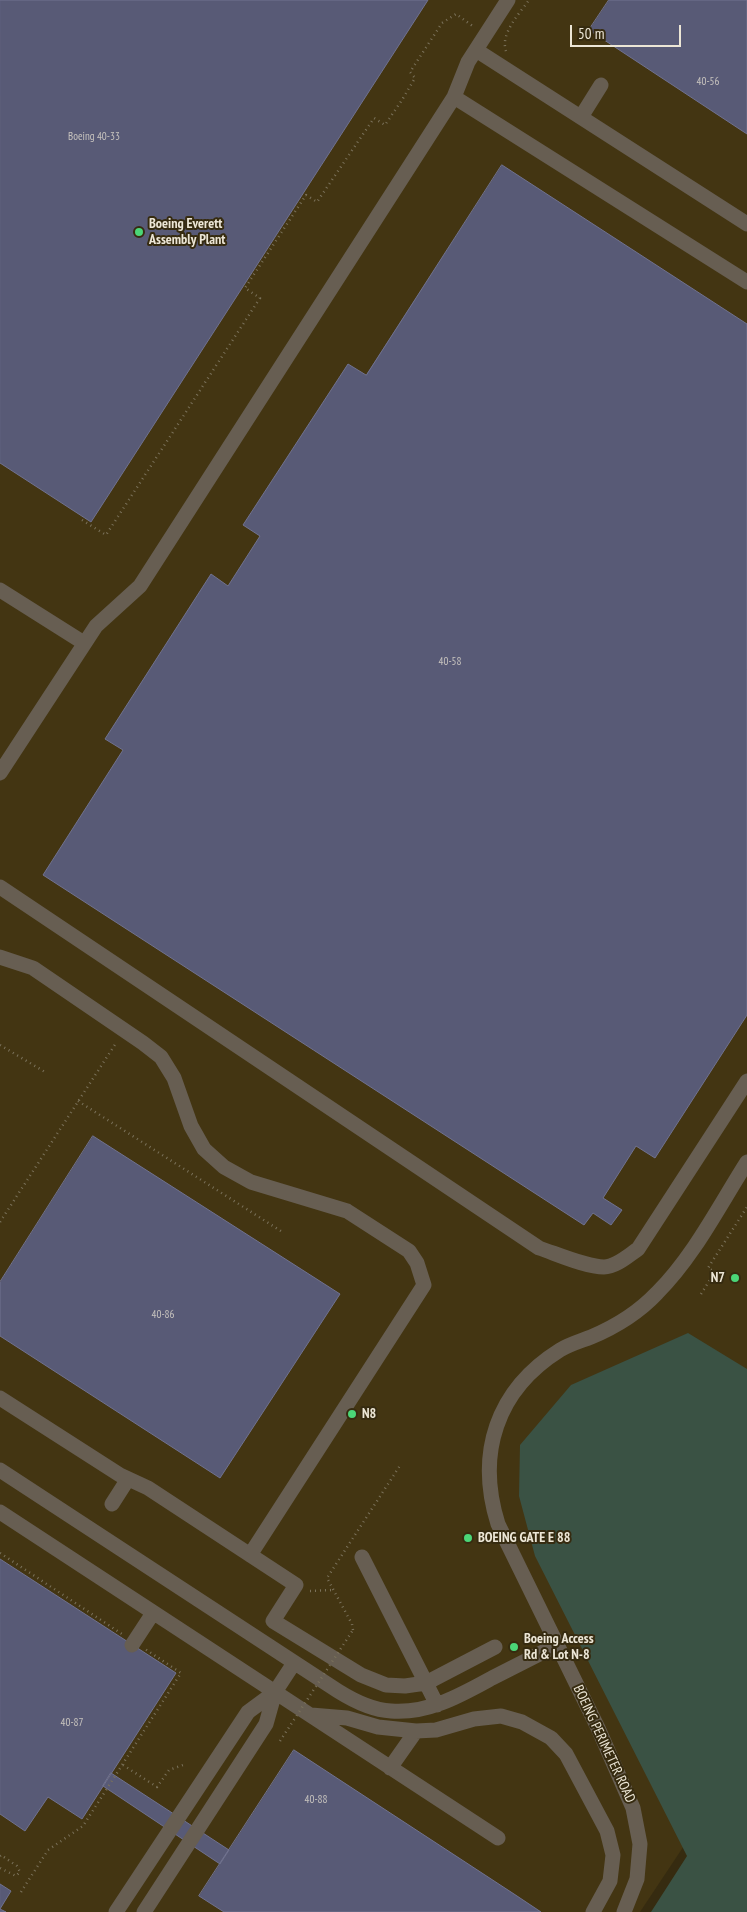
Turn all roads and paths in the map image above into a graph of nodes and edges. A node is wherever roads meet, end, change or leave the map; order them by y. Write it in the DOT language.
graph roads {
  1 [pos="508,0"];
  2 [pos="528,0"];
  3 [pos="486,35"];
  4 [pos="504,44"];
  5 [pos="476,50"];
  6 [pos="510,56"];
  7 [pos="601,85"];
  8 [pos="454,97"];
  9 [pos="581,117"];
  10 [pos="747,224"];
  11 [pos="747,282"];
  12 [pos="82,520"];
  13 [pos="0,590"];
  14 [pos="84,643"];
  15 [pos="0,773"];
  16 [pos="0,887"];
  17 [pos="0,957"];
  18 [pos="124,1030"];
  19 [pos="0,1045"];
  20 [pos="44,1072"];
  21 [pos="747,1081"];
  22 [pos="78,1101"];
  23 [pos="747,1162"];
  24 [pos="747,1207"];
  25 [pos="0,1222"];
  26 [pos="284,1233"];
  27 [pos="701,1294"];
  28 [pos="0,1398"];
  29 [pos="0,1470"];
  30 [pos="128,1479"];
  31 [pos="112,1504"];
  32 [pos="0,1512"];
  33 [pos="0,1553"];
  34 [pos="250,1555"];
  35 [pos="362,1557"];
  36 [pos="296,1585"];
  37 [pos="333,1590"];
  38 [pos="153,1613"];
  39 [pos="353,1630"];
  40 [pos="132,1642"];
  41 [pos="557,1644"];
  42 [pos="495,1647"];
  43 [pos="294,1663"];
  44 [pos="426,1683"];
  45 [pos="275,1692"];
  46 [pos="437,1705"];
  47 [pos="310,1715"];
  48 [pos="416,1731"];
  49 [pos="280,1741"];
  50 [pos="186,1764"];
  51 [pos="123,1765"];
  52 [pos="390,1768"];
  53 [pos="498,1838"];
  54 [pos="0,1856"];
  55 [pos="0,1868"];
  56 [pos="21,1892"];
  57 [pos="116,1912"];
  58 [pos="144,1912"];
  59 [pos="594,1912"];
  60 [pos="624,1912"];
  1 -- 3 [label="lane"];
  2 -- 4 [label="path"];
  3 -- 4 [label="path"];
  3 -- 5 [label="lane"];
  3 -- 12 [label="path"];
  4 -- 6 [label="path"];
  5 -- 8 [label="lane"];
  5 -- 9 [label="lane"];
  7 -- 9 [label="lane"];
  8 -- 11 [label="lane"];
  8 -- 14 [label="lane"];
  9 -- 10 [label="lane"];
  13 -- 14 [label="lane"];
  14 -- 15 [label="lane"];
  16 -- 21 [label="lane"];
  17 -- 18 [label="lane"];
  18 -- 22 [label="path"];
  18 -- 34 [label="lane"];
  19 -- 20 [label="path"];
  22 -- 25 [label="path"];
  22 -- 26 [label="path"];
  23 -- 41 [label="lane, BOEING PERIMETER ROAD"];
  24 -- 27 [label="path"];
  28 -- 30 [label="lane"];
  29 -- 43 [label="lane"];
  30 -- 31 [label="lane"];
  30 -- 34 [label="lane"];
  32 -- 38 [label="lane"];
  33 -- 40 [label="path"];
  34 -- 36 [label="lane"];
  35 -- 44 [label="lane"];
  36 -- 37 [label="path"];
  36 -- 44 [label="lane"];
  38 -- 40 [label="lane"];
  38 -- 45 [label="lane"];
  39 -- 49 [label="path, bridge"];
  40 -- 51 [label="path"];
  41 -- 46 [label="lane"];
  41 -- 60 [label="lane, BOEING PERIMETER ROAD"];
  42 -- 44 [label="lane"];
  43 -- 45 [label="lane"];
  43 -- 46 [label="lane"];
  44 -- 46 [label="lane"];
  45 -- 47 [label="lane"];
  45 -- 57 [label="lane"];
  45 -- 58 [label="lane"];
  47 -- 48 [label="lane"];
  47 -- 52 [label="lane"];
  48 -- 52 [label="lane"];
  48 -- 59 [label="lane"];
  50 -- 51 [label="path"];
  51 -- 56 [label="path"];
  52 -- 53 [label="lane"];
  54 -- 55 [label="path"];
}
